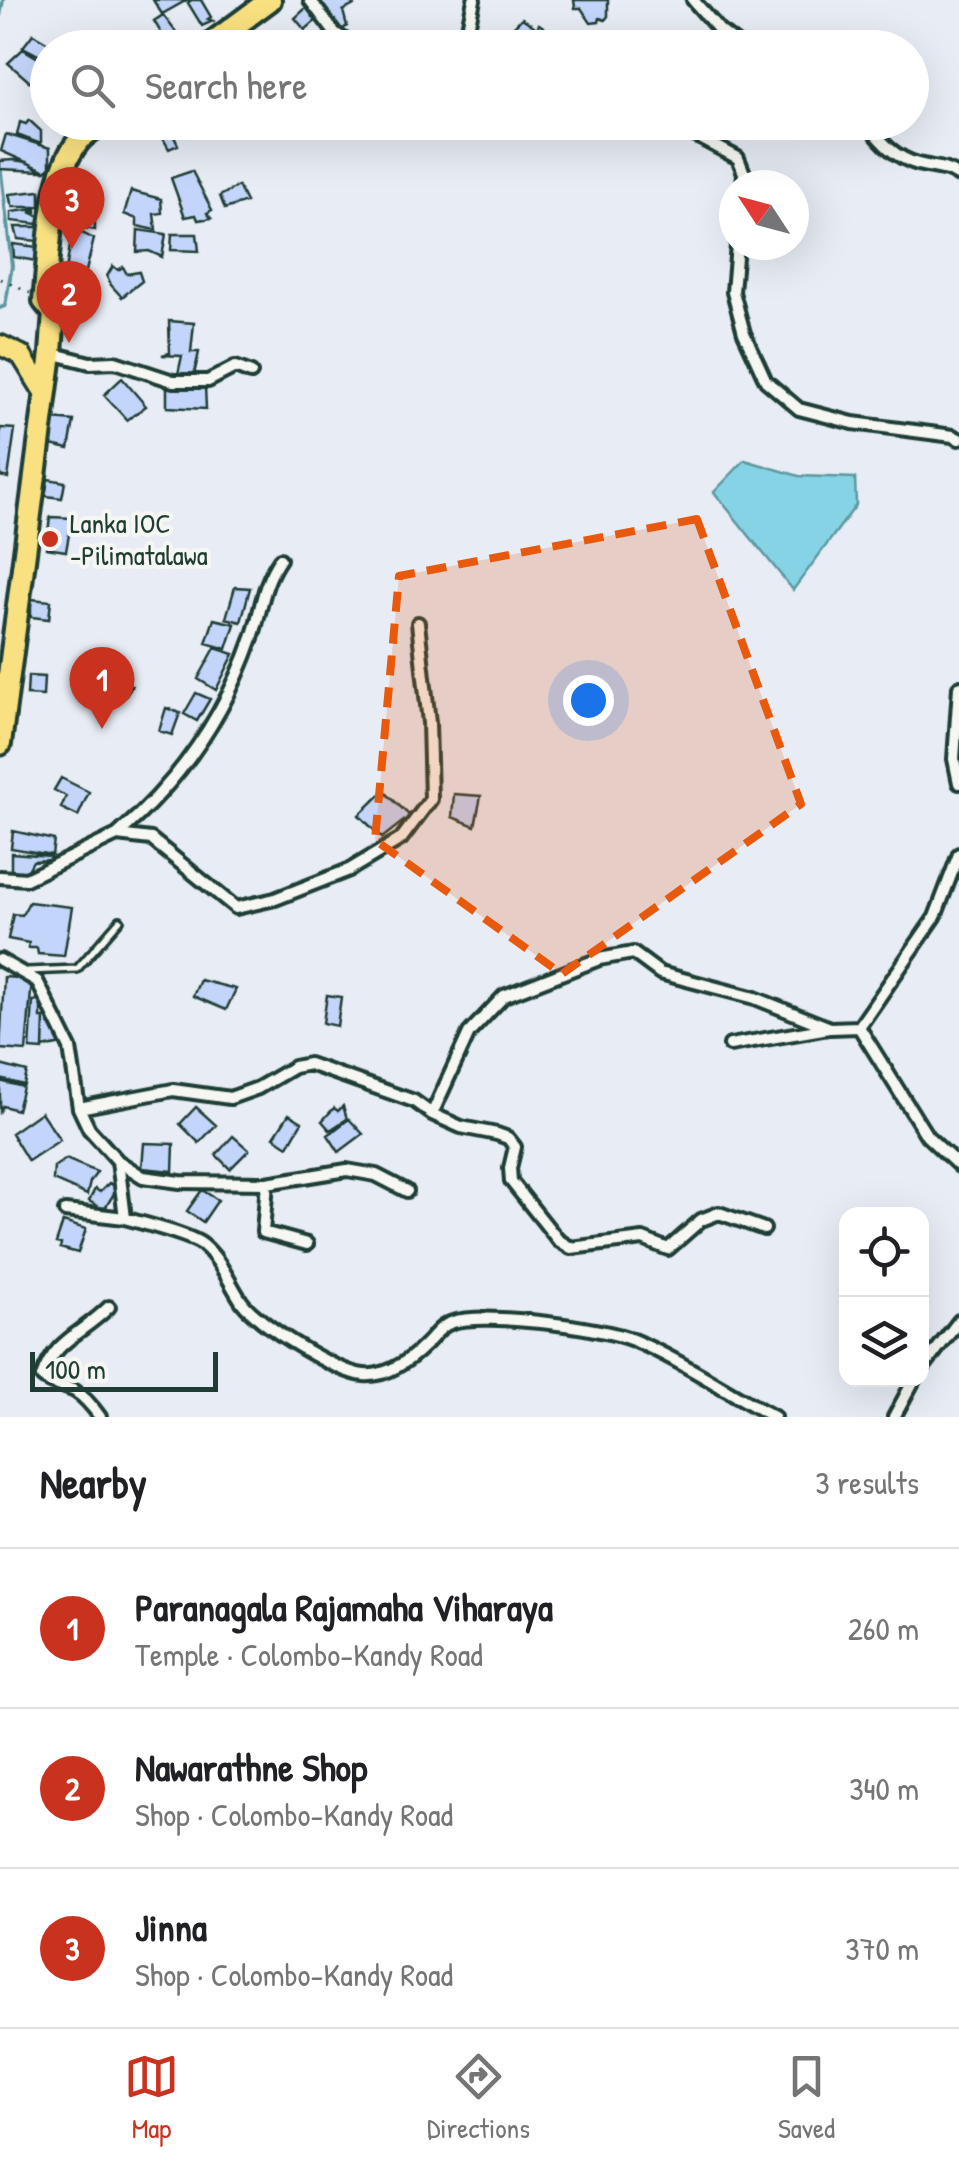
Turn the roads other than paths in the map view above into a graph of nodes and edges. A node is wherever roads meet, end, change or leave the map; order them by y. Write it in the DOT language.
graph roads {
  1 [pos="270,0"];
  2 [pos="310,0"];
  3 [pos="474,0"];
  4 [pos="692,0"];
  5 [pos="229,30"];
  6 [pos="333,30"];
  7 [pos="469,30"];
  8 [pos="718,30"];
  9 [pos="80,140"];
  10 [pos="704,140"];
  11 [pos="880,140"];
  12 [pos="743,170"];
  13 [pos="959,176"];
  14 [pos="736,260"];
  15 [pos="0,344"];
  16 [pos="50,352"];
  17 [pos="21,355"];
  18 [pos="251,374"];
  19 [pos="45,394"];
  20 [pos="959,439"];
  21 [pos="280,559"];
  22 [pos="418,623"];
  23 [pos="959,687"];
  24 [pos="0,744"];
  25 [pos="959,783"];
  26 [pos="117,835"];
  27 [pos="959,854"];
  28 [pos="0,876"];
  29 [pos="120,920"];
  30 [pos="0,960"];
  31 [pos="24,971"];
  32 [pos="859,1027"];
  33 [pos="830,1028"];
  34 [pos="730,1046"];
  35 [pos="80,1108"];
  36 [pos="432,1114"];
  37 [pos="118,1160"];
  38 [pos="959,1166"];
  39 [pos="267,1183"];
  40 [pos="407,1190"];
  41 [pos="65,1212"];
  42 [pos="125,1218"];
  43 [pos="764,1230"];
  44 [pos="308,1244"];
  45 [pos="109,1306"];
  46 [pos="959,1322"];
  47 [pos="929,1360"];
  48 [pos="910,1387"];
  49 [pos="100,1417"];
  50 [pos="774,1417"];
  51 [pos="894,1417"];
  1 -- 5 [label="highway"];
  2 -- 6 [label="street"];
  3 -- 7 [label="street"];
  4 -- 8 [label="street"];
  9 -- 16 [label="highway"];
  10 -- 12 [label="street"];
  11 -- 13 [label="street"];
  14 -- 20 [label="street"];
  15 -- 17 [label="main road"];
  16 -- 17 [label="main road"];
  16 -- 18 [label="street"];
  16 -- 19 [label="highway"];
  17 -- 19 [label="main road"];
  19 -- 24 [label="highway"];
  21 -- 26 [label="street"];
  22 -- 26 [label="street"];
  23 -- 25 [label="street"];
  26 -- 28 [label="street"];
  27 -- 32 [label="street"];
  29 -- 31 [label="lane"];
  30 -- 31 [label="street"];
  31 -- 35 [label="street"];
  32 -- 33 [label="street"];
  32 -- 38 [label="street"];
  33 -- 34 [label="street"];
  33 -- 36 [label="street"];
  35 -- 36 [label="street"];
  35 -- 37 [label="street"];
  36 -- 43 [label="street"];
  37 -- 39 [label="street"];
  37 -- 42 [label="street"];
  39 -- 40 [label="street"];
  39 -- 44 [label="street"];
  41 -- 42 [label="street"];
  42 -- 50 [label="street"];
  45 -- 49 [label="street"];
  46 -- 47 [label="street"];
  48 -- 51 [label="street"];
}
